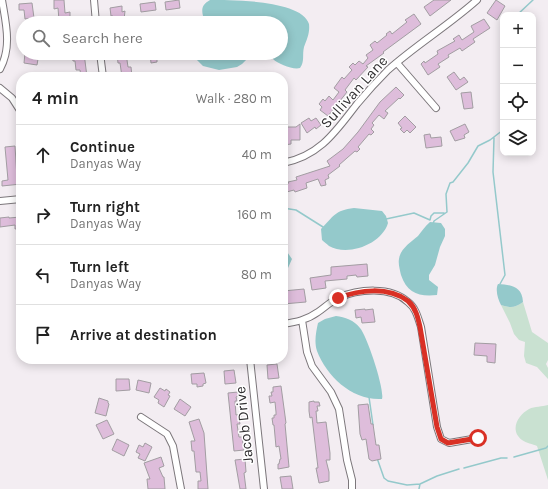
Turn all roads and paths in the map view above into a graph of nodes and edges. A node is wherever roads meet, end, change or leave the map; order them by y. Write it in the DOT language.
graph roads {
  1 [pos="2,0"];
  2 [pos="94,0"];
  3 [pos="477,0"];
  4 [pos="95,16"];
  5 [pos="101,60"];
  6 [pos="397,63"];
  7 [pos="0,69"];
  8 [pos="102,72"];
  9 [pos="0,88"];
  10 [pos="16,104"];
  11 [pos="436,108"];
  12 [pos="288,162"];
  13 [pos="16,199"];
  14 [pos="0,201"];
  15 [pos="302,320"];
  16 [pos="288,323"];
  17 [pos="251,364"];
  18 [pos="141,417"];
  19 [pos="478,438"];
  20 [pos="181,489"];
  21 [pos="264,489"];
  22 [pos="352,489"];
  1 -- 7 [label="street"];
  2 -- 4 [label="street"];
  3 -- 6 [label="street, Sullivan Lane"];
  5 -- 8 [label="street"];
  6 -- 11 [label="street"];
  6 -- 12 [label="street, Sullivan Lane"];
  9 -- 10 [label="street"];
  13 -- 14 [label="street"];
  15 -- 16 [label="street"];
  15 -- 19 [label="street"];
  15 -- 22 [label="street"];
  17 -- 21 [label="street, Jacob Drive"];
  18 -- 20 [label="street"];
}
